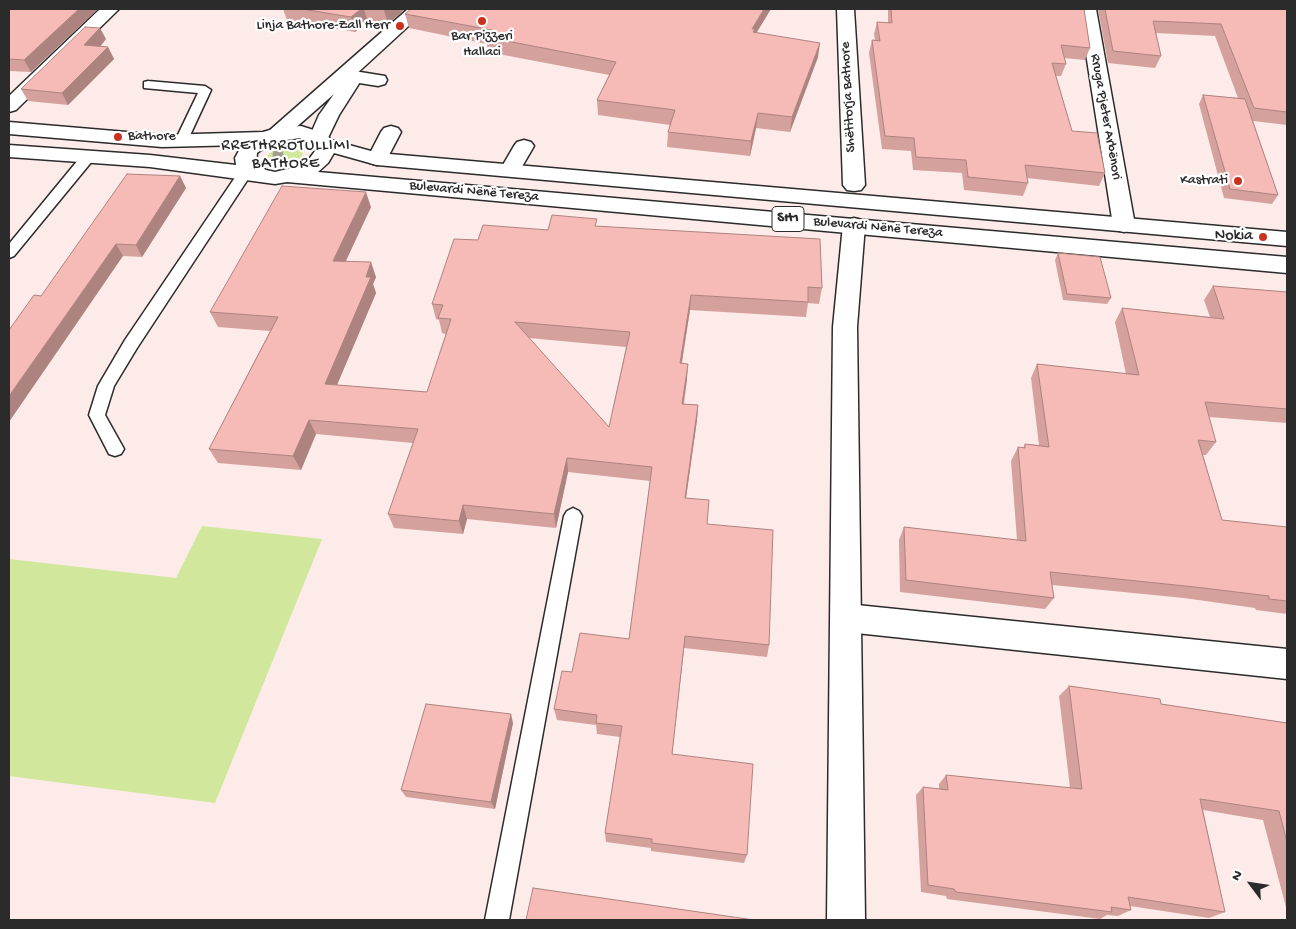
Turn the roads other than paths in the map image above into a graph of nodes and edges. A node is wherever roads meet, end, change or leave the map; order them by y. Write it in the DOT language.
graph roads {
  1 [pos="110,9"];
  2 [pos="416,9"];
  3 [pos="845,9"];
  4 [pos="1087,9"];
  5 [pos="366,57"];
  6 [pos="354,78"];
  7 [pos="378,80"];
  8 [pos="148,85"];
  9 [pos="9,106"];
  10 [pos="9,128"];
  11 [pos="391,132"];
  12 [pos="271,136"];
  13 [pos="181,141"];
  14 [pos="322,141"];
  15 [pos="524,146"];
  16 [pos="9,150"];
  17 [pos="88,157"];
  18 [pos="377,159"];
  19 [pos="510,170"];
  20 [pos="254,175"];
  21 [pos="289,176"];
  22 [pos="854,204"];
  23 [pos="1124,225"];
  24 [pos="1287,239"];
  25 [pos="9,253"];
  26 [pos="1287,265"];
  27 [pos="115,449"];
  28 [pos="573,516"];
  29 [pos="847,618"];
  30 [pos="1287,664"];
  31 [pos="497,920"];
  32 [pos="846,920"];
  1 -- 9 [label="main road"];
  2 -- 5 [label="main road"];
  3 -- 22 [label="main road, Shëtitorja Bathore"];
  4 -- 23 [label="main road, Rruga Pjeter Arbënori"];
  5 -- 6 [label="main road"];
  5 -- 12 [label="main road"];
  6 -- 7 [label="main road"];
  6 -- 14 [label="main road"];
  8 -- 13 [label="lane"];
  10 -- 13 [label="main road, Bulevardi Nënë Tereza / SH1"];
  11 -- 18 [label="main road"];
  12 -- 13 [label="main road, Bulevardi Nënë Tereza / SH1"];
  12 -- 14 [label="main road, Bulevardi Nënë Tereza / SH1"];
  12 -- 20 [label="main road"];
  14 -- 18 [label="main road, Bulevardi Nënë Tereza / SH1"];
  14 -- 21 [label="main road, Bulevardi Nënë Tereza / SH1"];
  15 -- 19 [label="main road"];
  16 -- 17 [label="main road, Bulevardi Nënë Tereza / SH1"];
  17 -- 20 [label="main road, Bulevardi Nënë Tereza / SH1"];
  17 -- 25 [label="lane"];
  18 -- 19 [label="main road, Bulevardi Nënë Tereza / SH1"];
  19 -- 22 [label="main road, Bulevardi Nënë Tereza / SH1"];
  20 -- 21 [label="main road, Bulevardi Nënë Tereza / SH1"];
  20 -- 27 [label="lane"];
  21 -- 22 [label="main road, Bulevardi Nënë Tereza / SH1"];
  22 -- 23 [label="main road, Bulevardi Nënë Tereza / SH1"];
  22 -- 26 [label="main road, Bulevardi Nënë Tereza / SH1"];
  22 -- 29 [label="main road, Shëtitorja Bathore"];
  23 -- 24 [label="main road, Bulevardi Nënë Tereza / SH1"];
  28 -- 31 [label="lane"];
  29 -- 30 [label="main road"];
  29 -- 32 [label="main road, Shëtitorja Bathore"];
}
